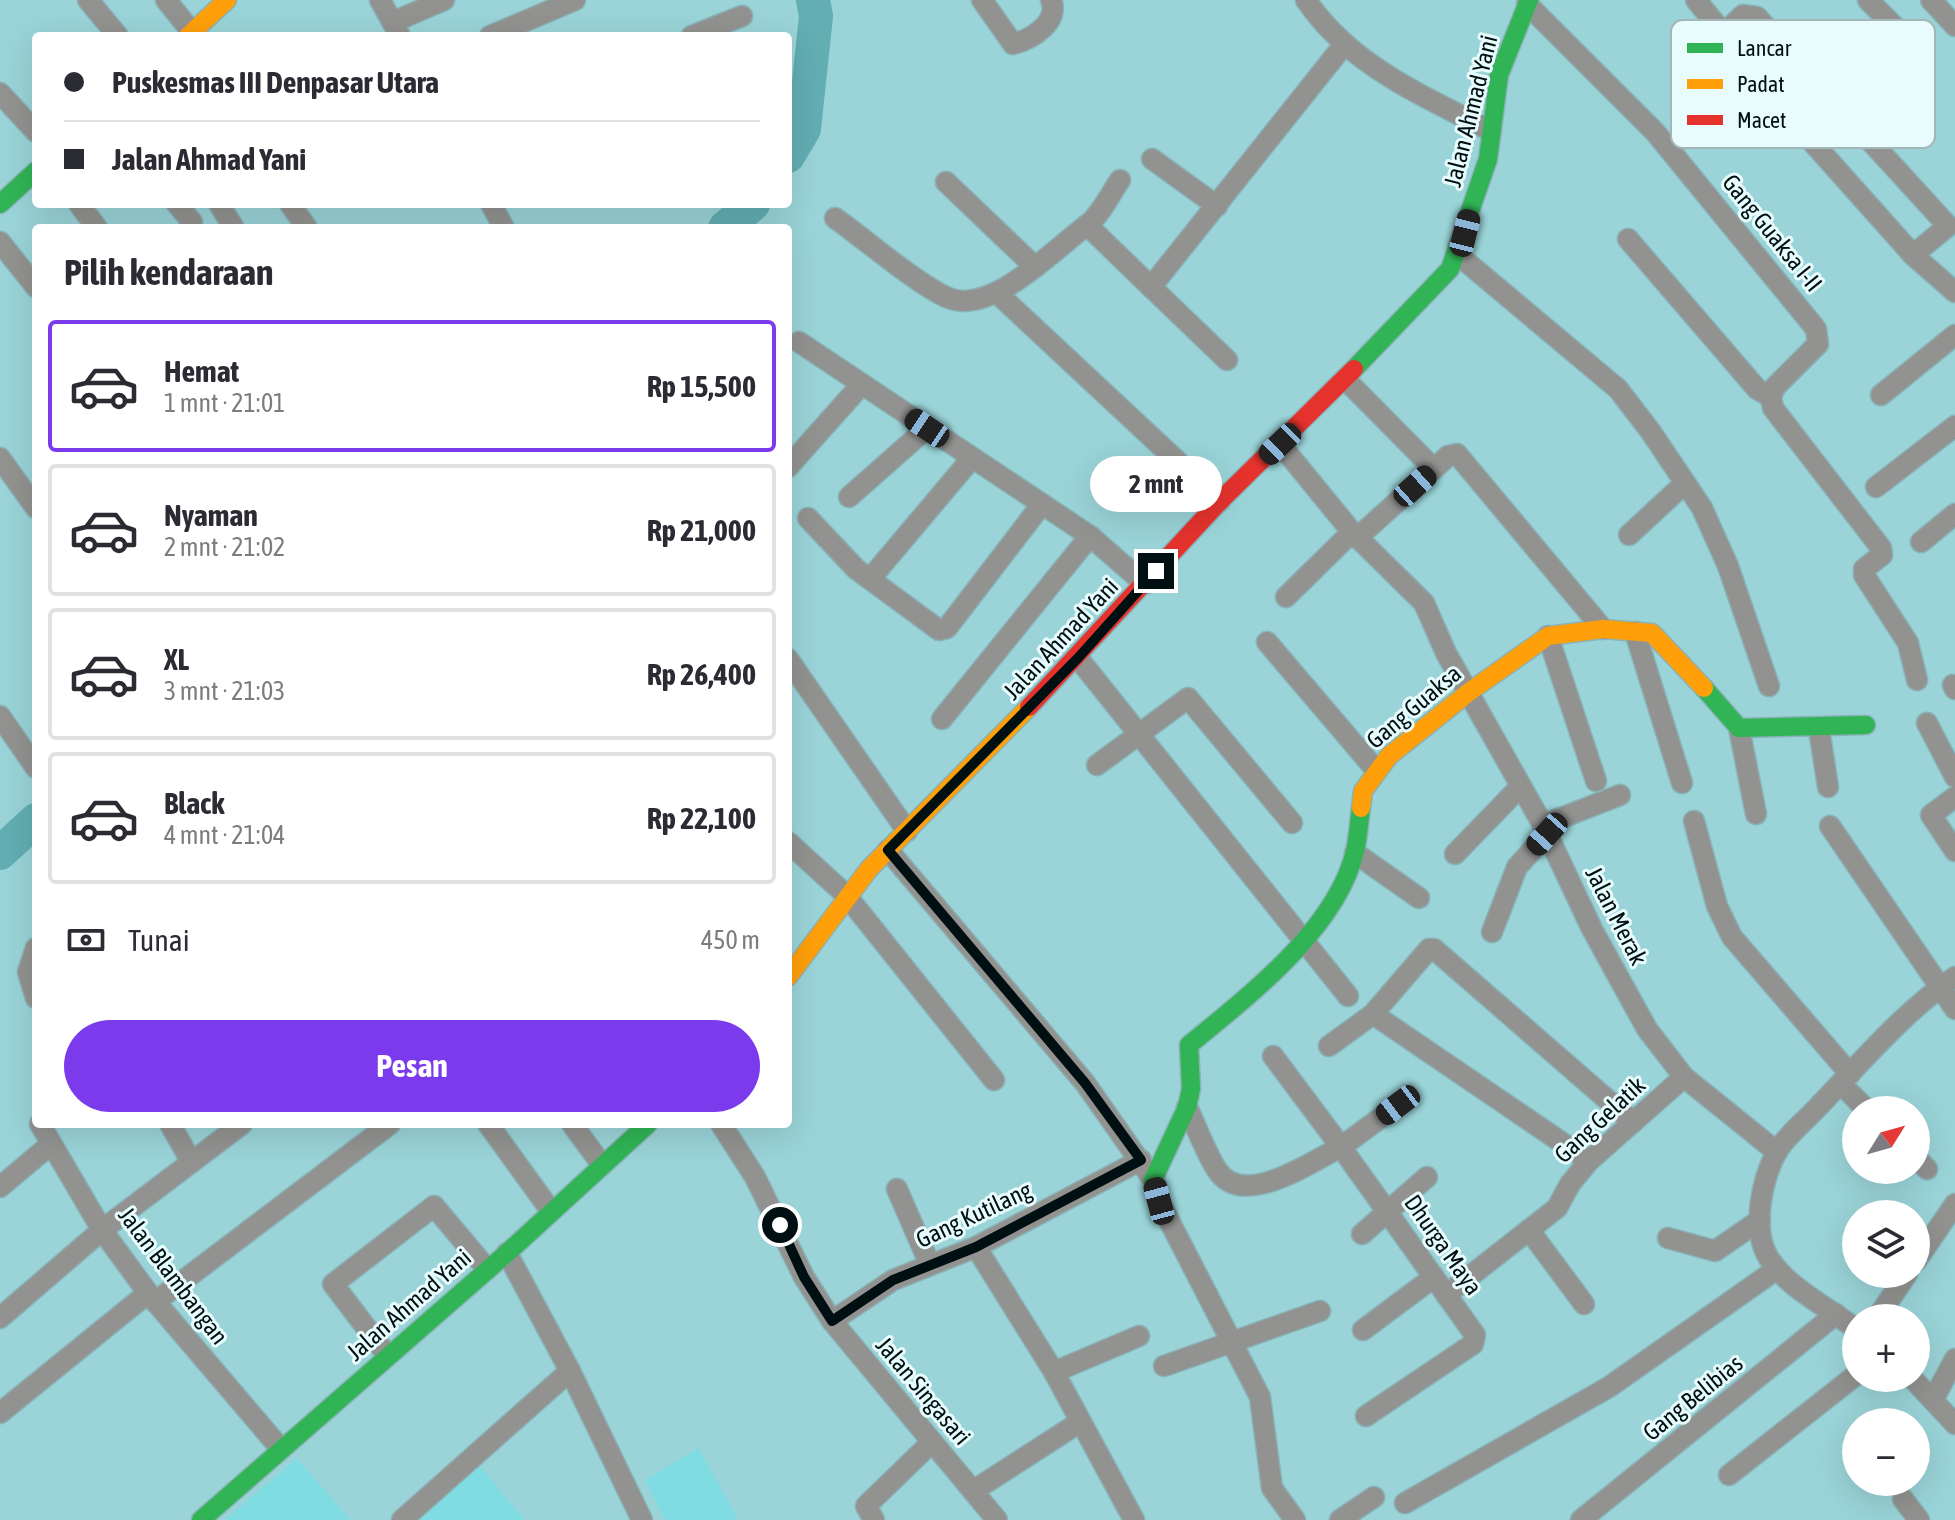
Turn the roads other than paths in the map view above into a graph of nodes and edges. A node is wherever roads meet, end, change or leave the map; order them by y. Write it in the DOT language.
graph roads {
  1 [pos="88,0"];
  2 [pos="166,0"];
  3 [pos="227,0"];
  4 [pos="380,0"];
  5 [pos="444,0"];
  6 [pos="575,0"];
  7 [pos="982,0"];
  8 [pos="1051,0"];
  9 [pos="1696,0"];
  10 [pos="1868,0"];
  11 [pos="1931,0"];
  12 [pos="1312,2"];
  13 [pos="1528,2"];
  14 [pos="742,16"];
  15 [pos="1714,20"];
  16 [pos="1738,20"];
  17 [pos="1760,20"];
  18 [pos="1888,20"];
  19 [pos="1955,26"];
  20 [pos="396,29"];
  21 [pos="115,32"];
  22 [pos="189,32"];
  23 [pos="192,32"];
  24 [pos="499,32"];
  25 [pos="702,32"];
  26 [pos="1343,46"];
  27 [pos="0,93"];
  28 [pos="32,128"];
  29 [pos="1491,131"];
  30 [pos="1818,148"];
  31 [pos="1881,148"];
  32 [pos="1152,159"];
  33 [pos="32,175"];
  34 [pos="1120,180"];
  35 [pos="946,182"];
  36 [pos="0,204"];
  37 [pos="1217,206"];
  38 [pos="180,208"];
  39 [pos="835,218"];
  40 [pos="192,222"];
  41 [pos="1952,223"];
  42 [pos="1087,225"];
  43 [pos="1628,239"];
  44 [pos="0,242"];
  45 [pos="1457,254"];
  46 [pos="1913,255"];
  47 [pos="1035,267"];
  48 [pos="32,282"];
  49 [pos="1151,287"];
  50 [pos="1955,292"];
  51 [pos="997,293"];
  52 [pos="1955,335"];
  53 [pos="799,342"];
  54 [pos="1227,360"];
  55 [pos="1345,379"];
  56 [pos="862,384"];
  57 [pos="1881,395"];
  58 [pos="1771,397"];
  59 [pos="1955,426"];
  60 [pos="927,428"];
  61 [pos="1280,444"];
  62 [pos="0,458"];
  63 [pos="972,458"];
  64 [pos="792,463"];
  65 [pos="1434,469"];
  66 [pos="1685,483"];
  67 [pos="1876,487"];
  68 [pos="849,497"];
  69 [pos="1220,501"];
  70 [pos="32,502"];
  71 [pos="1042,504"];
  72 [pos="1955,514"];
  73 [pos="808,518"];
  74 [pos="1355,535"];
  75 [pos="1629,535"];
  76 [pos="1090,536"];
  77 [pos="1921,542"];
  78 [pos="870,579"];
  79 [pos="1145,584"];
  80 [pos="1286,597"];
  81 [pos="1603,629"];
  82 [pos="1635,632"];
  83 [pos="1548,636"];
  84 [pos="1267,642"];
  85 [pos="1078,658"];
  86 [pos="792,665"];
  87 [pos="1917,680"];
  88 [pos="1769,686"];
  89 [pos="1469,692"];
  90 [pos="0,716"];
  91 [pos="942,719"];
  92 [pos="1927,723"];
  93 [pos="1866,725"];
  94 [pos="1739,728"];
  95 [pos="1819,729"];
  96 [pos="1138,735"];
  97 [pos="32,762"];
  98 [pos="1097,765"];
  99 [pos="1376,770"];
  100 [pos="1955,777"];
  101 [pos="1596,781"];
  102 [pos="1682,783"];
  103 [pos="1828,787"];
  104 [pos="1519,788"];
  105 [pos="1620,795"];
  106 [pos="1955,797"];
  107 [pos="1756,814"];
  108 [pos="1694,821"];
  109 [pos="1292,823"];
  110 [pos="1830,826"];
  111 [pos="1545,829"];
  112 [pos="907,831"];
  113 [pos="792,846"];
  114 [pos="888,850"];
  115 [pos="1955,851"];
  116 [pos="1355,853"];
  117 [pos="1455,854"];
  118 [pos="846,895"];
  119 [pos="1419,898"];
  120 [pos="1492,932"];
  121 [pos="1305,940"];
  122 [pos="32,960"];
  123 [pos="792,971"];
  124 [pos="1947,982"];
  125 [pos="32,985"];
  126 [pos="1348,996"];
  127 [pos="1955,1009"];
  128 [pos="1373,1014"];
  129 [pos="1329,1046"];
  130 [pos="1273,1056"];
  131 [pos="1684,1077"];
  132 [pos="1845,1079"];
  133 [pos="994,1080"];
  134 [pos="1857,1096"];
  135 [pos="1398,1105"];
  136 [pos="1187,1107"];
  137 [pos="1633,1122"];
  138 [pos="42,1128"];
  139 [pos="172,1128"];
  140 [pos="236,1128"];
  141 [pos="384,1128"];
  142 [pos="491,1128"];
  143 [pos="575,1128"];
  144 [pos="644,1128"];
  145 [pos="724,1128"];
  146 [pos="50,1145"];
  147 [pos="1341,1147"];
  148 [pos="1777,1152"];
  149 [pos="1141,1160"];
  150 [pos="191,1161"];
  151 [pos="1589,1161"];
  152 [pos="602,1165"];
  153 [pos="1427,1177"];
  154 [pos="1153,1180"];
  155 [pos="0,1187"];
  156 [pos="897,1189"];
  157 [pos="1955,1204"];
  158 [pos="551,1211"];
  159 [pos="1388,1213"];
  160 [pos="1760,1220"];
  161 [pos="102,1230"];
  162 [pos="1529,1230"];
  163 [pos="1362,1234"];
  164 [pos="1668,1238"];
  165 [pos="1930,1241"];
  166 [pos="976,1247"];
  167 [pos="507,1253"];
  168 [pos="930,1265"];
  169 [pos="487,1269"];
  170 [pos="1777,1269"];
  171 [pos="1434,1277"];
  172 [pos="1446,1295"];
  173 [pos="151,1297"];
  174 [pos="1584,1304"];
  175 [pos="1320,1311"];
  176 [pos="1836,1314"];
  177 [pos="0,1318"];
  178 [pos="1842,1318"];
  179 [pos="832,1321"];
  180 [pos="1363,1330"];
  181 [pos="1139,1336"];
  182 [pos="1230,1343"];
  183 [pos="387,1355"];
  184 [pos="1955,1359"];
  185 [pos="1164,1366"];
  186 [pos="570,1371"];
  187 [pos="1054,1372"];
  188 [pos="1842,1386"];
  189 [pos="1925,1392"];
  190 [pos="1933,1400"];
  191 [pos="0,1413"];
  192 [pos="1366,1416"];
  193 [pos="1080,1422"];
  194 [pos="1955,1424"];
  195 [pos="932,1442"];
  196 [pos="280,1448"];
  197 [pos="1729,1475"];
  198 [pos="973,1491"];
  199 [pos="1374,1497"];
  200 [pos="1903,1499"];
  201 [pos="1405,1503"];
  202 [pos="864,1515"];
  203 [pos="634,1517"];
  204 [pos="201,1520"];
  205 [pos="402,1520"];
  206 [pos="997,1520"];
  207 [pos="1134,1520"];
  208 [pos="1295,1520"];
  209 [pos="1340,1520"];
  210 [pos="1581,1520"];
  211 [pos="1919,1520"];
  1 -- 21 [label="street"];
  2 -- 22 [label="street"];
  3 -- 23 [label="main road"];
  4 -- 20 [label="street"];
  5 -- 20 [label="street"];
  6 -- 24 [label="street"];
  7 -- 8 [label="street"];
  9 -- 15 [label="street"];
  10 -- 18 [label="street"];
  11 -- 19 [label="street"];
  12 -- 26 [label="street"];
  13 -- 29 [label="main road, Jalan Ahmad Yani"];
  13 -- 58 [label="street, Gang Guaksa I-II"];
  14 -- 25 [label="street"];
  16 -- 17 [label="street"];
  26 -- 29 [label="street"];
  26 -- 37 [label="street"];
  27 -- 28 [label="street"];
  29 -- 45 [label="main road, Jalan Ahmad Yani"];
  30 -- 46 [label="street"];
  31 -- 41 [label="street"];
  32 -- 37 [label="street"];
  33 -- 36 [label="main road"];
  34 -- 42 [label="street"];
  35 -- 47 [label="street"];
  37 -- 49 [label="street"];
  38 -- 40 [label="street"];
  39 -- 51 [label="street"];
  41 -- 46 [label="street"];
  42 -- 47 [label="street"];
  42 -- 49 [label="street"];
  43 -- 58 [label="street"];
  44 -- 48 [label="street"];
  45 -- 55 [label="main road, Jalan Ahmad Yani"];
  45 -- 66 [label="street"];
  46 -- 50 [label="street"];
  47 -- 51 [label="street"];
  49 -- 54 [label="street"];
  51 -- 69 [label="street"];
  52 -- 57 [label="street"];
  53 -- 56 [label="street"];
  55 -- 61 [label="main road, Jalan Ahmad Yani"];
  55 -- 65 [label="street"];
  56 -- 60 [label="street"];
  56 -- 64 [label="street"];
  58 -- 87 [label="street"];
  59 -- 67 [label="street"];
  60 -- 63 [label="street"];
  60 -- 68 [label="street"];
  61 -- 69 [label="main road, Jalan Ahmad Yani"];
  61 -- 74 [label="street, Jalan Merak"];
  62 -- 70 [label="street"];
  63 -- 71 [label="street"];
  63 -- 78 [label="street"];
  65 -- 74 [label="street"];
  65 -- 81 [label="street"];
  66 -- 75 [label="street"];
  66 -- 88 [label="street"];
  69 -- 79 [label="main road, Jalan Ahmad Yani"];
  71 -- 76 [label="street"];
  71 -- 78 [label="street"];
  72 -- 77 [label="street"];
  73 -- 78 [label="street"];
  74 -- 80 [label="street"];
  74 -- 89 [label="street, Jalan Merak"];
  76 -- 79 [label="street"];
  76 -- 91 [label="street"];
  79 -- 85 [label="main road, Jalan Ahmad Yani"];
  81 -- 82 [label="main road, Gang Guaksa"];
  81 -- 83 [label="main road, Gang Guaksa"];
  82 -- 94 [label="main road, Gang Guaksa"];
  82 -- 102 [label="street"];
  83 -- 89 [label="main road, Gang Guaksa"];
  83 -- 101 [label="street"];
  84 -- 99 [label="street"];
  85 -- 96 [label="street"];
  85 -- 112 [label="main road, Jalan Ahmad Yani"];
  86 -- 112 [label="street"];
  89 -- 99 [label="main road, Gang Guaksa"];
  89 -- 104 [label="street, Jalan Merak"];
  90 -- 97 [label="street"];
  92 -- 100 [label="street"];
  93 -- 95 [label="main road"];
  94 -- 95 [label="main road"];
  94 -- 107 [label="street"];
  95 -- 103 [label="street"];
  96 -- 98 [label="street"];
  96 -- 109 [label="street"];
  96 -- 121 [label="street"];
  99 -- 116 [label="main road, Gang Guaksa"];
  104 -- 111 [label="street, Jalan Merak"];
  104 -- 117 [label="street"];
  105 -- 111 [label="street"];
  106 -- 115 [label="street"];
  108 -- 132 [label="street"];
  110 -- 124 [label="street"];
  111 -- 120 [label="street"];
  111 -- 131 [label="street, Jalan Merak"];
  112 -- 114 [label="main road, Jalan Ahmad Yani"];
  113 -- 118 [label="street"];
  114 -- 118 [label="main road, Jalan Ahmad Yani"];
  114 -- 149 [label="street"];
  116 -- 119 [label="street"];
  116 -- 121 [label="main road, Gang Guaksa"];
  118 -- 123 [label="main road, Jalan Ahmad Yani"];
  118 -- 133 [label="street"];
  121 -- 126 [label="street"];
  121 -- 136 [label="main road, Gang Guaksa"];
  122 -- 125 [label="street"];
  124 -- 127 [label="street"];
  124 -- 132 [label="street"];
  128 -- 129 [label="street"];
  128 -- 137 [label="street"];
  128 -- 151 [label="street"];
  130 -- 147 [label="street, Dhurga Maya"];
  131 -- 137 [label="street, Gang Gelatik"];
  131 -- 148 [label="street, Jalan Merak"];
  132 -- 134 [label="street"];
  132 -- 148 [label="street"];
  135 -- 147 [label="street"];
  136 -- 147 [label="street"];
  136 -- 154 [label="main road, Gang Guaksa"];
  137 -- 151 [label="street, Gang Gelatik"];
  138 -- 146 [label="street, Jalan Blambangan"];
  139 -- 150 [label="street"];
  140 -- 150 [label="street"];
  141 -- 173 [label="street"];
  142 -- 158 [label="street"];
  143 -- 152 [label="street"];
  144 -- 152 [label="main road, Jalan Ahmad Yani"];
  145 -- 179 [label="street, Jalan Singasari"];
  146 -- 155 [label="street"];
  146 -- 161 [label="street, Jalan Blambangan"];
  147 -- 159 [label="street, Dhurga Maya"];
  148 -- 160 [label="street"];
  149 -- 154 [label="street"];
  149 -- 166 [label="street, Gang Kutilang"];
  150 -- 161 [label="street"];
  151 -- 162 [label="street, Gang Gelatik"];
  152 -- 158 [label="main road, Jalan Ahmad Yani"];
  153 -- 159 [label="street"];
  154 -- 182 [label="street"];
  156 -- 168 [label="street"];
  157 -- 165 [label="street"];
  158 -- 167 [label="main road, Jalan Ahmad Yani"];
  159 -- 163 [label="street"];
  159 -- 171 [label="street, Dhurga Maya"];
  160 -- 164 [label="street"];
  160 -- 170 [label="street"];
  161 -- 173 [label="street, Jalan Blambangan"];
  161 -- 177 [label="street"];
  162 -- 172 [label="street, Gang Gelatik"];
  162 -- 174 [label="street"];
  166 -- 168 [label="street, Gang Kutilang"];
  166 -- 187 [label="street"];
  167 -- 169 [label="main road, Jalan Ahmad Yani"];
  167 -- 186 [label="street"];
  168 -- 179 [label="street, Gang Kutilang"];
  169 -- 183 [label="main road, Jalan Ahmad Yani"];
  169 -- 183 [label="street"];
  170 -- 176 [label="street"];
  170 -- 201 [label="street"];
  171 -- 172 [label="street, Dhurga Maya"];
  171 -- 180 [label="street"];
  172 -- 192 [label="street, Dhurga Maya"];
  173 -- 191 [label="street"];
  173 -- 196 [label="street, Jalan Blambangan"];
  175 -- 182 [label="street"];
  176 -- 178 [label="street"];
  176 -- 210 [label="street, Gang Belibias"];
  179 -- 195 [label="street, Jalan Singasari"];
  181 -- 187 [label="street"];
  182 -- 185 [label="street"];
  182 -- 208 [label="street"];
  183 -- 196 [label="main road, Jalan Ahmad Yani"];
  184 -- 190 [label="street"];
  186 -- 203 [label="street"];
  186 -- 205 [label="street"];
  187 -- 193 [label="street"];
  188 -- 197 [label="street"];
  189 -- 190 [label="street"];
  190 -- 194 [label="street"];
  193 -- 198 [label="street"];
  193 -- 207 [label="street"];
  195 -- 198 [label="street, Jalan Singasari"];
  195 -- 202 [label="street"];
  196 -- 204 [label="main road, Jalan Ahmad Yani"];
  198 -- 206 [label="street, Jalan Singasari"];
  199 -- 209 [label="street"];
  200 -- 211 [label="street"];
}
